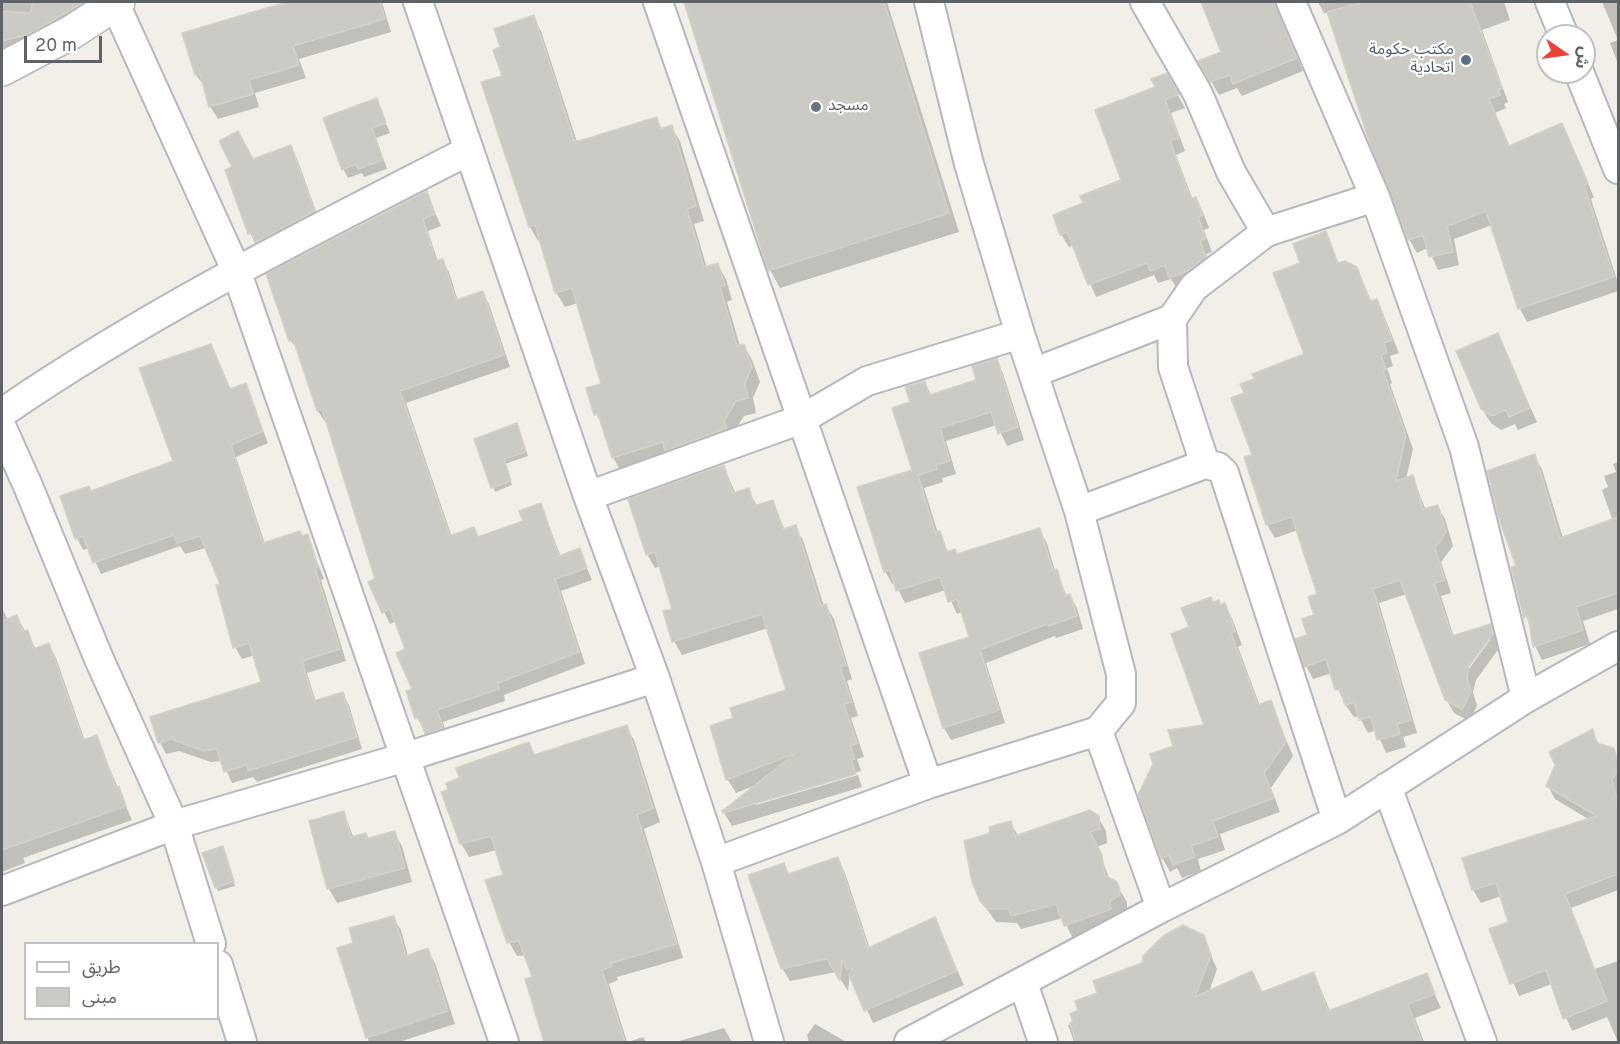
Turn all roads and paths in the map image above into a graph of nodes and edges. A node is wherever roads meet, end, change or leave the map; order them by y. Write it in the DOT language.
graph roads {
  1 [pos="418,2"];
  2 [pos="658,2"];
  3 [pos="929,2"];
  4 [pos="1146,2"];
  5 [pos="1291,2"];
  6 [pos="1550,2"];
  7 [pos="116,3"];
  8 [pos="1559,24"];
  9 [pos="2,69"];
  10 [pos="1584,84"];
  11 [pos="468,152"];
  12 [pos="1618,169"];
  13 [pos="1375,197"];
  14 [pos="1266,232"];
  15 [pos="236,270"];
  16 [pos="1172,319"];
  17 [pos="1020,334"];
  18 [pos="1033,373"];
  19 [pos="2,413"];
  20 [pos="802,419"];
  21 [pos="2,428"];
  22 [pos="1205,464"];
  23 [pos="588,496"];
  24 [pos="1080,511"];
  25 [pos="1618,646"];
  26 [pos="655,678"];
  27 [pos="1526,698"];
  28 [pos="1098,731"];
  29 [pos="406,757"];
  30 [pos="928,784"];
  31 [pos="1387,787"];
  32 [pos="1336,820"];
  33 [pos="174,825"];
  34 [pos="716,861"];
  35 [pos="2,891"];
  36 [pos="1161,908"];
  37 [pos="210,942"];
  38 [pos="219,967"];
  39 [pos="1023,984"];
  40 [pos="242,1042"];
  41 [pos="504,1042"];
  42 [pos="769,1042"];
  43 [pos="909,1042"];
  44 [pos="1043,1042"];
  45 [pos="1482,1042"];
  1 -- 11 [label="street"];
  2 -- 20 [label="street"];
  3 -- 17 [label="street"];
  4 -- 14 [label="street"];
  5 -- 13 [label="street"];
  6 -- 8 [label="street"];
  7 -- 9 [label="street"];
  7 -- 15 [label="street"];
  10 -- 12 [label="street"];
  11 -- 15 [label="street"];
  11 -- 23 [label="street"];
  13 -- 14 [label="street"];
  13 -- 27 [label="street"];
  14 -- 16 [label="street"];
  15 -- 19 [label="street"];
  15 -- 29 [label="street"];
  16 -- 18 [label="street"];
  16 -- 22 [label="street"];
  17 -- 18 [label="street"];
  17 -- 20 [label="street"];
  18 -- 24 [label="street"];
  20 -- 23 [label="street"];
  20 -- 30 [label="street"];
  21 -- 33 [label="street"];
  22 -- 24 [label="street"];
  22 -- 32 [label="street"];
  23 -- 26 [label="street"];
  24 -- 28 [label="street"];
  25 -- 27 [label="street"];
  26 -- 29 [label="street"];
  26 -- 34 [label="street"];
  27 -- 31 [label="street"];
  28 -- 30 [label="street"];
  28 -- 36 [label="street"];
  29 -- 33 [label="street"];
  29 -- 41 [label="street"];
  30 -- 34 [label="street"];
  31 -- 32 [label="street"];
  31 -- 45 [label="street"];
  32 -- 36 [label="street"];
  33 -- 35 [label="street"];
  33 -- 37 [label="street"];
  34 -- 42 [label="street"];
  36 -- 39 [label="street"];
  38 -- 40 [label="street"];
  39 -- 43 [label="street"];
  39 -- 44 [label="street"];
}
